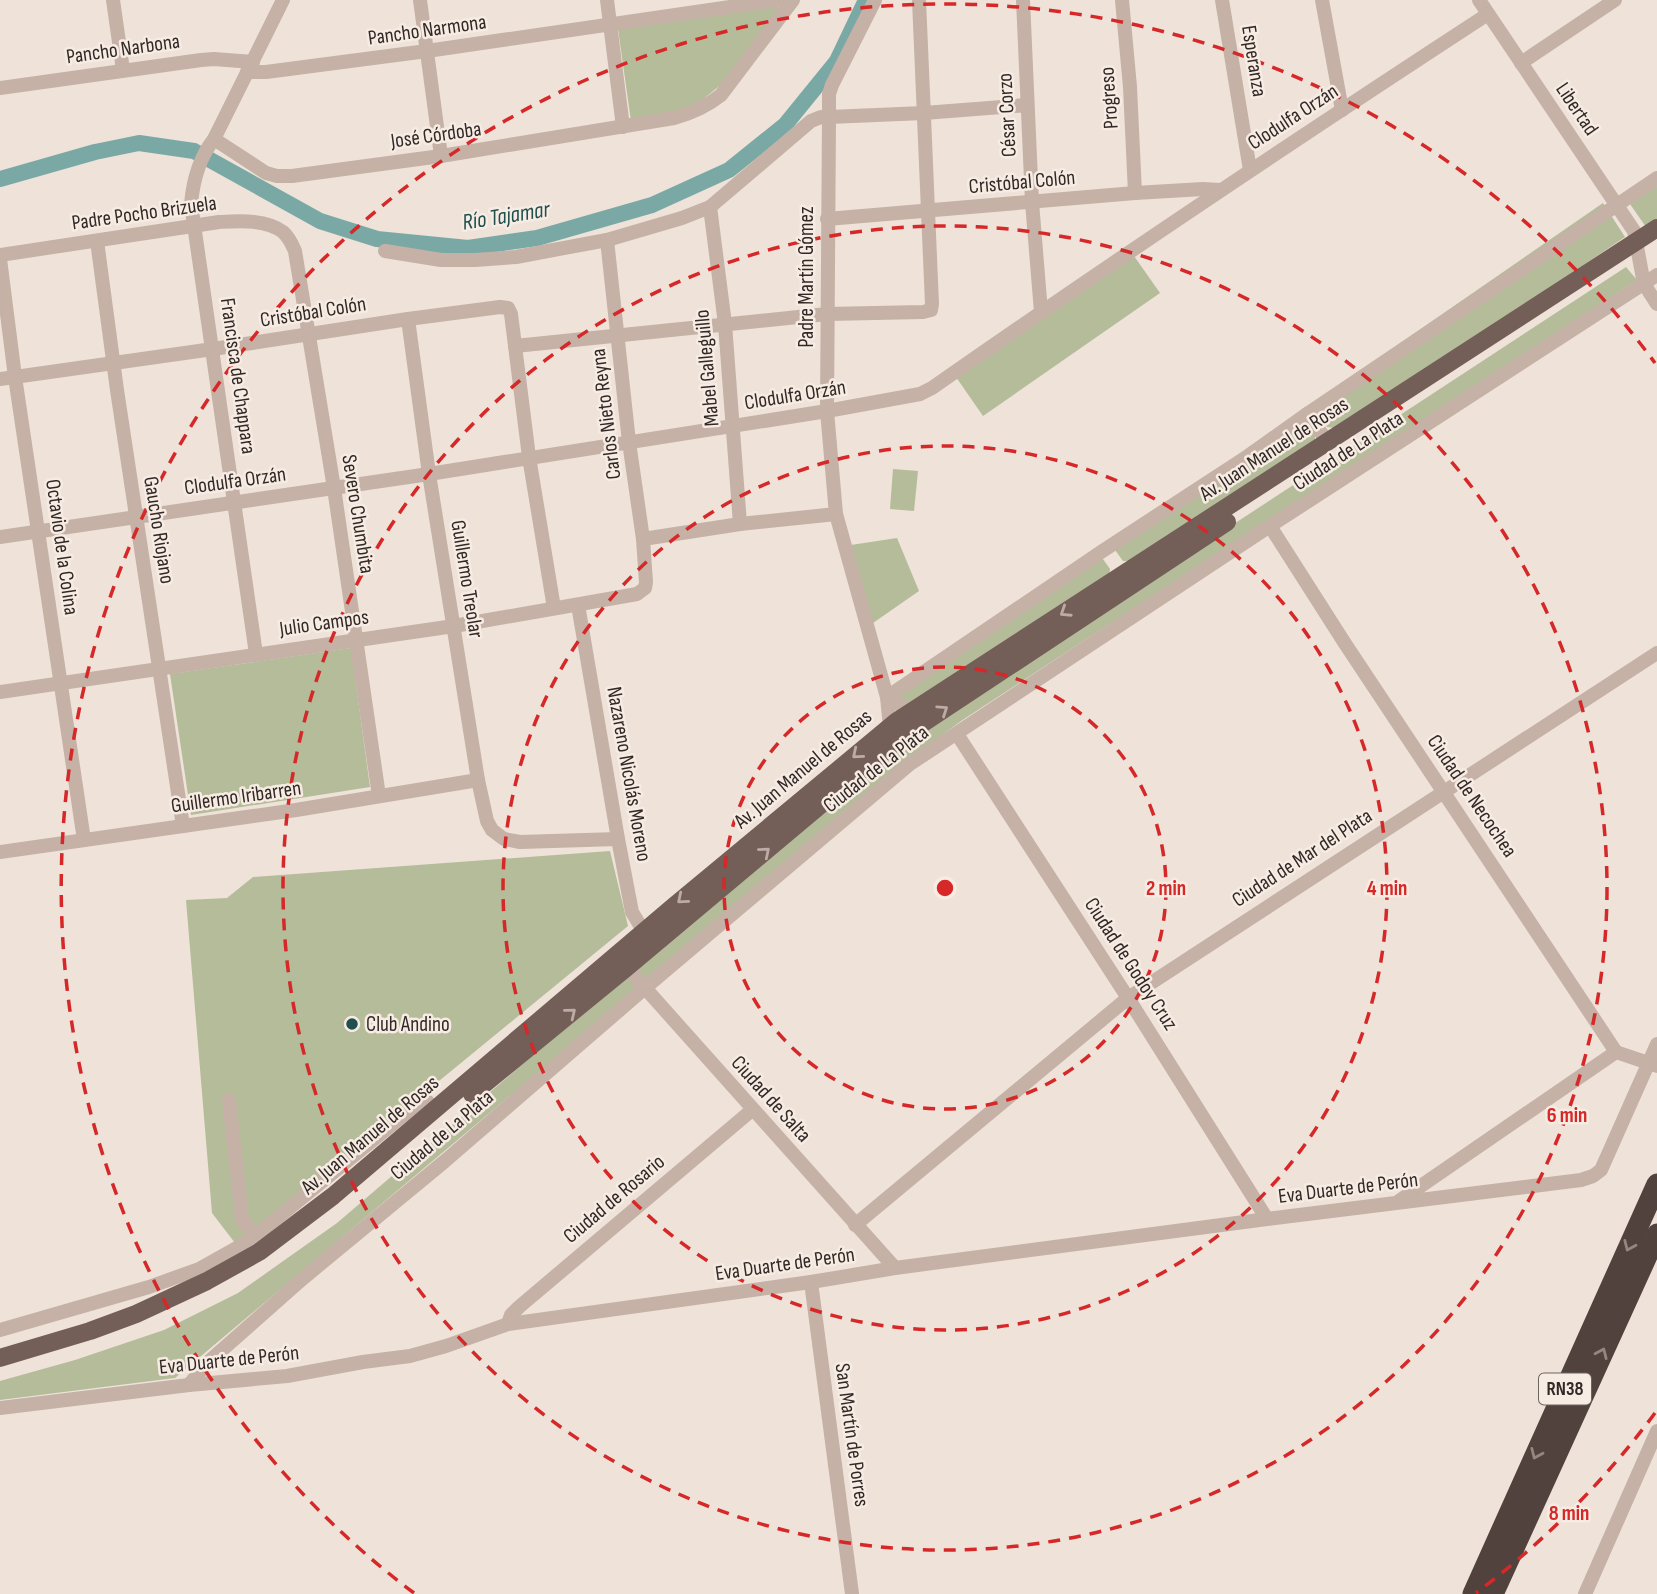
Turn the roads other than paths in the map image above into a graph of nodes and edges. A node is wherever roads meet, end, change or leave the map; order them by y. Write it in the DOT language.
graph roads {
  1 [pos="113,0"];
  2 [pos="283,0"];
  3 [pos="420,0"];
  4 [pos="607,0"];
  5 [pos="875,0"];
  6 [pos="919,0"];
  7 [pos="1023,0"];
  8 [pos="1122,0"];
  9 [pos="1223,0"];
  10 [pos="1322,0"];
  11 [pos="1479,0"];
  12 [pos="1615,0"];
  13 [pos="786,1"];
  14 [pos="1488,14"];
  15 [pos="610,25"];
  16 [pos="427,51"];
  17 [pos="1521,63"];
  18 [pos="250,67"];
  19 [pos="123,70"];
  20 [pos="0,88"];
  21 [pos="1027,105"];
  22 [pos="1342,110"];
  23 [pos="924,113"];
  24 [pos="829,117"];
  25 [pos="623,127"];
  26 [pos="211,143"];
  27 [pos="441,156"];
  28 [pos="1250,170"];
  29 [pos="1657,178"];
  30 [pos="1220,190"];
  31 [pos="1135,194"];
  32 [pos="1032,202"];
  33 [pos="1616,205"];
  34 [pos="710,207"];
  35 [pos="928,211"];
  36 [pos="827,219"];
  37 [pos="194,225"];
  38 [pos="1657,228"];
  39 [pos="290,239"];
  40 [pos="607,240"];
  41 [pos="97,241"];
  42 [pos="1657,242"];
  43 [pos="1638,247"];
  44 [pos="385,251"];
  45 [pos="0,257"];
  46 [pos="1657,275"];
  47 [pos="1644,284"];
  48 [pos="1657,304"];
  49 [pos="1041,312"];
  50 [pos="827,314"];
  51 [pos="408,319"];
  52 [pos="725,324"];
  53 [pos="309,334"];
  54 [pos="618,336"];
  55 [pos="515,346"];
  56 [pos="213,349"];
  57 [pos="113,363"];
  58 [pos="15,377"];
  59 [pos="0,379"];
  60 [pos="827,411"];
  61 [pos="1307,414"];
  62 [pos="733,426"];
  63 [pos="629,442"];
  64 [pos="1328,442"];
  65 [pos="529,457"];
  66 [pos="429,474"];
  67 [pos="334,488"];
  68 [pos="235,502"];
  69 [pos="836,514"];
  70 [pos="136,516"];
  71 [pos="740,524"];
  72 [pos="1270,526"];
  73 [pos="39,532"];
  74 [pos="0,537"];
  75 [pos="643,539"];
  76 [pos="646,582"];
  77 [pos="578,605"];
  78 [pos="554,608"];
  79 [pos="454,626"];
  80 [pos="356,639"];
  81 [pos="1657,653"];
  82 [pos="256,654"];
  83 [pos="159,669"];
  84 [pos="60,683"];
  85 [pos="0,692"];
  86 [pos="887,697"];
  87 [pos="910,711"];
  88 [pos="890,727"];
  89 [pos="957,734"];
  90 [pos="478,780"];
  91 [pos="1444,791"];
  92 [pos="379,796"];
  93 [pos="183,826"];
  94 [pos="618,839"];
  95 [pos="84,840"];
  96 [pos="0,852"];
  97 [pos="649,938"];
  98 [pos="622,962"];
  99 [pos="645,988"];
  100 [pos="1128,998"];
  101 [pos="1657,1044"];
  102 [pos="1616,1052"];
  103 [pos="1652,1065"];
  104 [pos="229,1100"];
  105 [pos="752,1110"];
  106 [pos="1657,1184"];
  107 [pos="1395,1204"];
  108 [pos="1267,1219"];
  109 [pos="855,1225"];
  110 [pos="1657,1234"];
  111 [pos="261,1241"];
  112 [pos="895,1268"];
  113 [pos="811,1282"];
  114 [pos="508,1324"];
  115 [pos="0,1330"];
  116 [pos="0,1359"];
  117 [pos="0,1367"];
  118 [pos="189,1385"];
  119 [pos="0,1409"];
  120 [pos="1657,1431"];
  121 [pos="852,1594"];
  122 [pos="1473,1594"];
  123 [pos="1493,1594"];
  124 [pos="1585,1594"];
  1 -- 19 [label="street"];
  2 -- 18 [label="street, Francisca de Chappara"];
  3 -- 16 [label="street"];
  4 -- 15 [label="street"];
  5 -- 24 [label="street"];
  6 -- 23 [label="street"];
  7 -- 21 [label="street, César Corzo"];
  8 -- 31 [label="street, Progreso"];
  9 -- 28 [label="street, Esperanza"];
  10 -- 22 [label="street"];
  11 -- 14 [label="street, Libertad"];
  12 -- 17 [label="street"];
  13 -- 15 [label="street, Pancho Narmona"];
  13 -- 25 [label="street, José Córdoba"];
  14 -- 17 [label="street, Libertad"];
  14 -- 22 [label="street, Clodulfa Orzán"];
  15 -- 16 [label="street, Pancho Narmona"];
  15 -- 25 [label="street"];
  16 -- 18 [label="street, Pancho Narmona"];
  16 -- 27 [label="street"];
  17 -- 33 [label="street, Libertad"];
  18 -- 19 [label="street, Pancho Narbona"];
  18 -- 26 [label="street, Francisca de Chappara"];
  19 -- 20 [label="street, Pancho Narbona"];
  21 -- 23 [label="street"];
  21 -- 32 [label="street, César Corzo"];
  22 -- 28 [label="street, Clodulfa Orzán"];
  23 -- 24 [label="street"];
  23 -- 35 [label="street"];
  24 -- 34 [label="street"];
  24 -- 36 [label="street, Padre Martín Gómez"];
  25 -- 27 [label="street, José Córdoba"];
  26 -- 27 [label="street, José Córdoba"];
  26 -- 37 [label="street, Francisca de Chappara"];
  28 -- 30 [label="street, Clodulfa Orzán"];
  29 -- 33 [label="street"];
  30 -- 31 [label="street, Cristóbal Colón"];
  30 -- 49 [label="street, Clodulfa Orzán"];
  31 -- 32 [label="street, Cristóbal Colón"];
  32 -- 35 [label="street, Cristóbal Colón"];
  32 -- 49 [label="street, César Corzo"];
  33 -- 43 [label="street, Libertad"];
  33 -- 61 [label="street"];
  34 -- 40 [label="street"];
  34 -- 52 [label="street, Mabel Galleguillo"];
  35 -- 36 [label="street, Cristóbal Colón"];
  35 -- 50 [label="street"];
  36 -- 50 [label="street, Padre Martín Gómez"];
  37 -- 39 [label="street, Padre Pocho Brizuela"];
  37 -- 41 [label="street, Padre Pocho Brizuela"];
  37 -- 56 [label="street, Francisca de Chappara"];
  38 -- 43 [label="main road, Av. Juan Manuel de Rosas"];
  39 -- 53 [label="street, Severo Chumbita"];
  40 -- 44 [label="street"];
  40 -- 54 [label="street, Carlos Nieto Reyna"];
  41 -- 45 [label="street, Padre Pocho Brizuela"];
  41 -- 57 [label="street, Gaucho Riojano"];
  42 -- 43 [label="main road, Av. Juan Manuel de Rosas"];
  43 -- 47 [label="street"];
  43 -- 64 [label="main road, Av. Juan Manuel de Rosas"];
  97 -- 43 [label="main road, Av. Juan Manuel de Rosas, one-way"];
  45 -- 58 [label="street, Octavio de la Colina"];
  46 -- 47 [label="street, Ciudad de La Plata"];
  47 -- 48 [label="street"];
  47 -- 72 [label="street, Ciudad de La Plata"];
  49 -- 60 [label="street, Clodulfa Orzán"];
  50 -- 52 [label="street"];
  50 -- 60 [label="street, Padre Martín Gómez"];
  51 -- 53 [label="street, Cristóbal Colón"];
  51 -- 55 [label="street, Cristóbal Colón"];
  51 -- 66 [label="street, Guillermo Treolar"];
  52 -- 54 [label="street"];
  52 -- 62 [label="street, Mabel Galleguillo"];
  53 -- 56 [label="street, Cristóbal Colón"];
  53 -- 67 [label="street, Severo Chumbita"];
  54 -- 55 [label="street"];
  54 -- 63 [label="street, Carlos Nieto Reyna"];
  55 -- 65 [label="street"];
  56 -- 57 [label="street, Cristóbal Colón"];
  56 -- 68 [label="street, Francisca de Chappara"];
  57 -- 58 [label="street, Cristóbal Colón"];
  57 -- 70 [label="street, Gaucho Riojano"];
  58 -- 59 [label="street, Cristóbal Colón"];
  58 -- 73 [label="street, Octavio de la Colina"];
  60 -- 62 [label="street, Clodulfa Orzán"];
  60 -- 69 [label="street, Padre Martín Gómez"];
  61 -- 64 [label="street"];
  61 -- 86 [label="street"];
  62 -- 63 [label="street, Clodulfa Orzán"];
  62 -- 71 [label="street, Mabel Galleguillo"];
  63 -- 65 [label="street, Clodulfa Orzán"];
  63 -- 75 [label="street, Carlos Nieto Reyna"];
  64 -- 87 [label="main road, Av. Juan Manuel de Rosas, one-way"];
  65 -- 66 [label="street, Clodulfa Orzán"];
  65 -- 78 [label="street"];
  66 -- 67 [label="street, Clodulfa Orzán"];
  66 -- 79 [label="street, Guillermo Treolar"];
  67 -- 68 [label="street, Clodulfa Orzán"];
  67 -- 80 [label="street, Severo Chumbita"];
  68 -- 70 [label="street, Clodulfa Orzán"];
  68 -- 82 [label="street, Francisca de Chappara"];
  69 -- 71 [label="street"];
  69 -- 86 [label="street, Padre Martín Gómez"];
  70 -- 73 [label="street, Clodulfa Orzán"];
  70 -- 83 [label="street, Gaucho Riojano"];
  71 -- 75 [label="street"];
  72 -- 89 [label="street, Ciudad de La Plata"];
  72 -- 91 [label="street, Ciudad de Necochea"];
  73 -- 74 [label="street, Clodulfa Orzán"];
  73 -- 84 [label="street, Octavio de la Colina"];
  75 -- 76 [label="street, Carlos Nieto Reyna"];
  76 -- 77 [label="street, Julio Campos"];
  77 -- 78 [label="street, Julio Campos"];
  77 -- 94 [label="street, Nazareno Nicolás Moreno"];
  78 -- 79 [label="street, Julio Campos"];
  79 -- 80 [label="street, Julio Campos"];
  79 -- 90 [label="street, Guillermo Treolar"];
  80 -- 82 [label="street, Julio Campos"];
  80 -- 92 [label="street, Severo Chumbita"];
  81 -- 91 [label="street, Ciudad de Mar del Plata"];
  82 -- 83 [label="street, Julio Campos"];
  83 -- 84 [label="street, Julio Campos"];
  83 -- 93 [label="street, Gaucho Riojano"];
  84 -- 85 [label="street, Julio Campos"];
  84 -- 95 [label="street, Octavio de la Colina"];
  86 -- 87 [label="street"];
  86 -- 88 [label="street, Padre Martín Gómez"];
  87 -- 88 [label="main road, Av. Juan Manuel de Rosas"];
  88 -- 97 [label="main road, Av. Juan Manuel de Rosas, one-way"];
  89 -- 99 [label="street, Ciudad de La Plata"];
  89 -- 100 [label="street, Ciudad de Godoy Cruz"];
  90 -- 92 [label="street, Guillermo Iribarren"];
  90 -- 94 [label="street, Guillermo Treolar"];
  91 -- 100 [label="street, Ciudad de Mar del Plata"];
  91 -- 102 [label="street, Ciudad de Necochea"];
  92 -- 93 [label="street, Guillermo Iribarren"];
  93 -- 95 [label="street, Guillermo Iribarren"];
  94 -- 97 [label="street, Nazareno Nicolás Moreno"];
  95 -- 96 [label="street, Guillermo Iribarren"];
  97 -- 98 [label="main road, Av. Juan Manuel de Rosas"];
  98 -- 99 [label="street, Ciudad de Salta"];
  98 -- 111 [label="main road, Av. Juan Manuel de Rosas"];
  117 -- 98 [label="main road, Av. Juan Manuel de Rosas, one-way"];
  99 -- 105 [label="street, Ciudad de Salta"];
  99 -- 118 [label="street, Ciudad de La Plata"];
  100 -- 108 [label="street, Ciudad de Godoy Cruz"];
  100 -- 109 [label="street, Ciudad de Mar del Plata"];
  101 -- 103 [label="street"];
  102 -- 103 [label="street"];
  102 -- 107 [label="street"];
  103 -- 107 [label="street, Eva Duarte de Perón"];
  104 -- 111 [label="street"];
  105 -- 109 [label="street, Ciudad de Salta"];
  105 -- 114 [label="street, Ciudad de Rosario"];
  106 -- 122 [label="highway, RN38, one-way"];
  107 -- 108 [label="street, Eva Duarte de Perón"];
  108 -- 112 [label="street, Eva Duarte de Perón"];
  109 -- 112 [label="street, Ciudad de Salta"];
  123 -- 110 [label="highway, RN38, one-way"];
  111 -- 115 [label="street"];
  111 -- 116 [label="main road, Av. Juan Manuel de Rosas"];
  112 -- 113 [label="street, Eva Duarte de Perón"];
  113 -- 114 [label="street, Eva Duarte de Perón"];
  113 -- 121 [label="street, San Martín de Porres"];
  114 -- 118 [label="street, Eva Duarte de Perón"];
  118 -- 119 [label="street, Eva Duarte de Perón"];
  120 -- 124 [label="street"];
}
